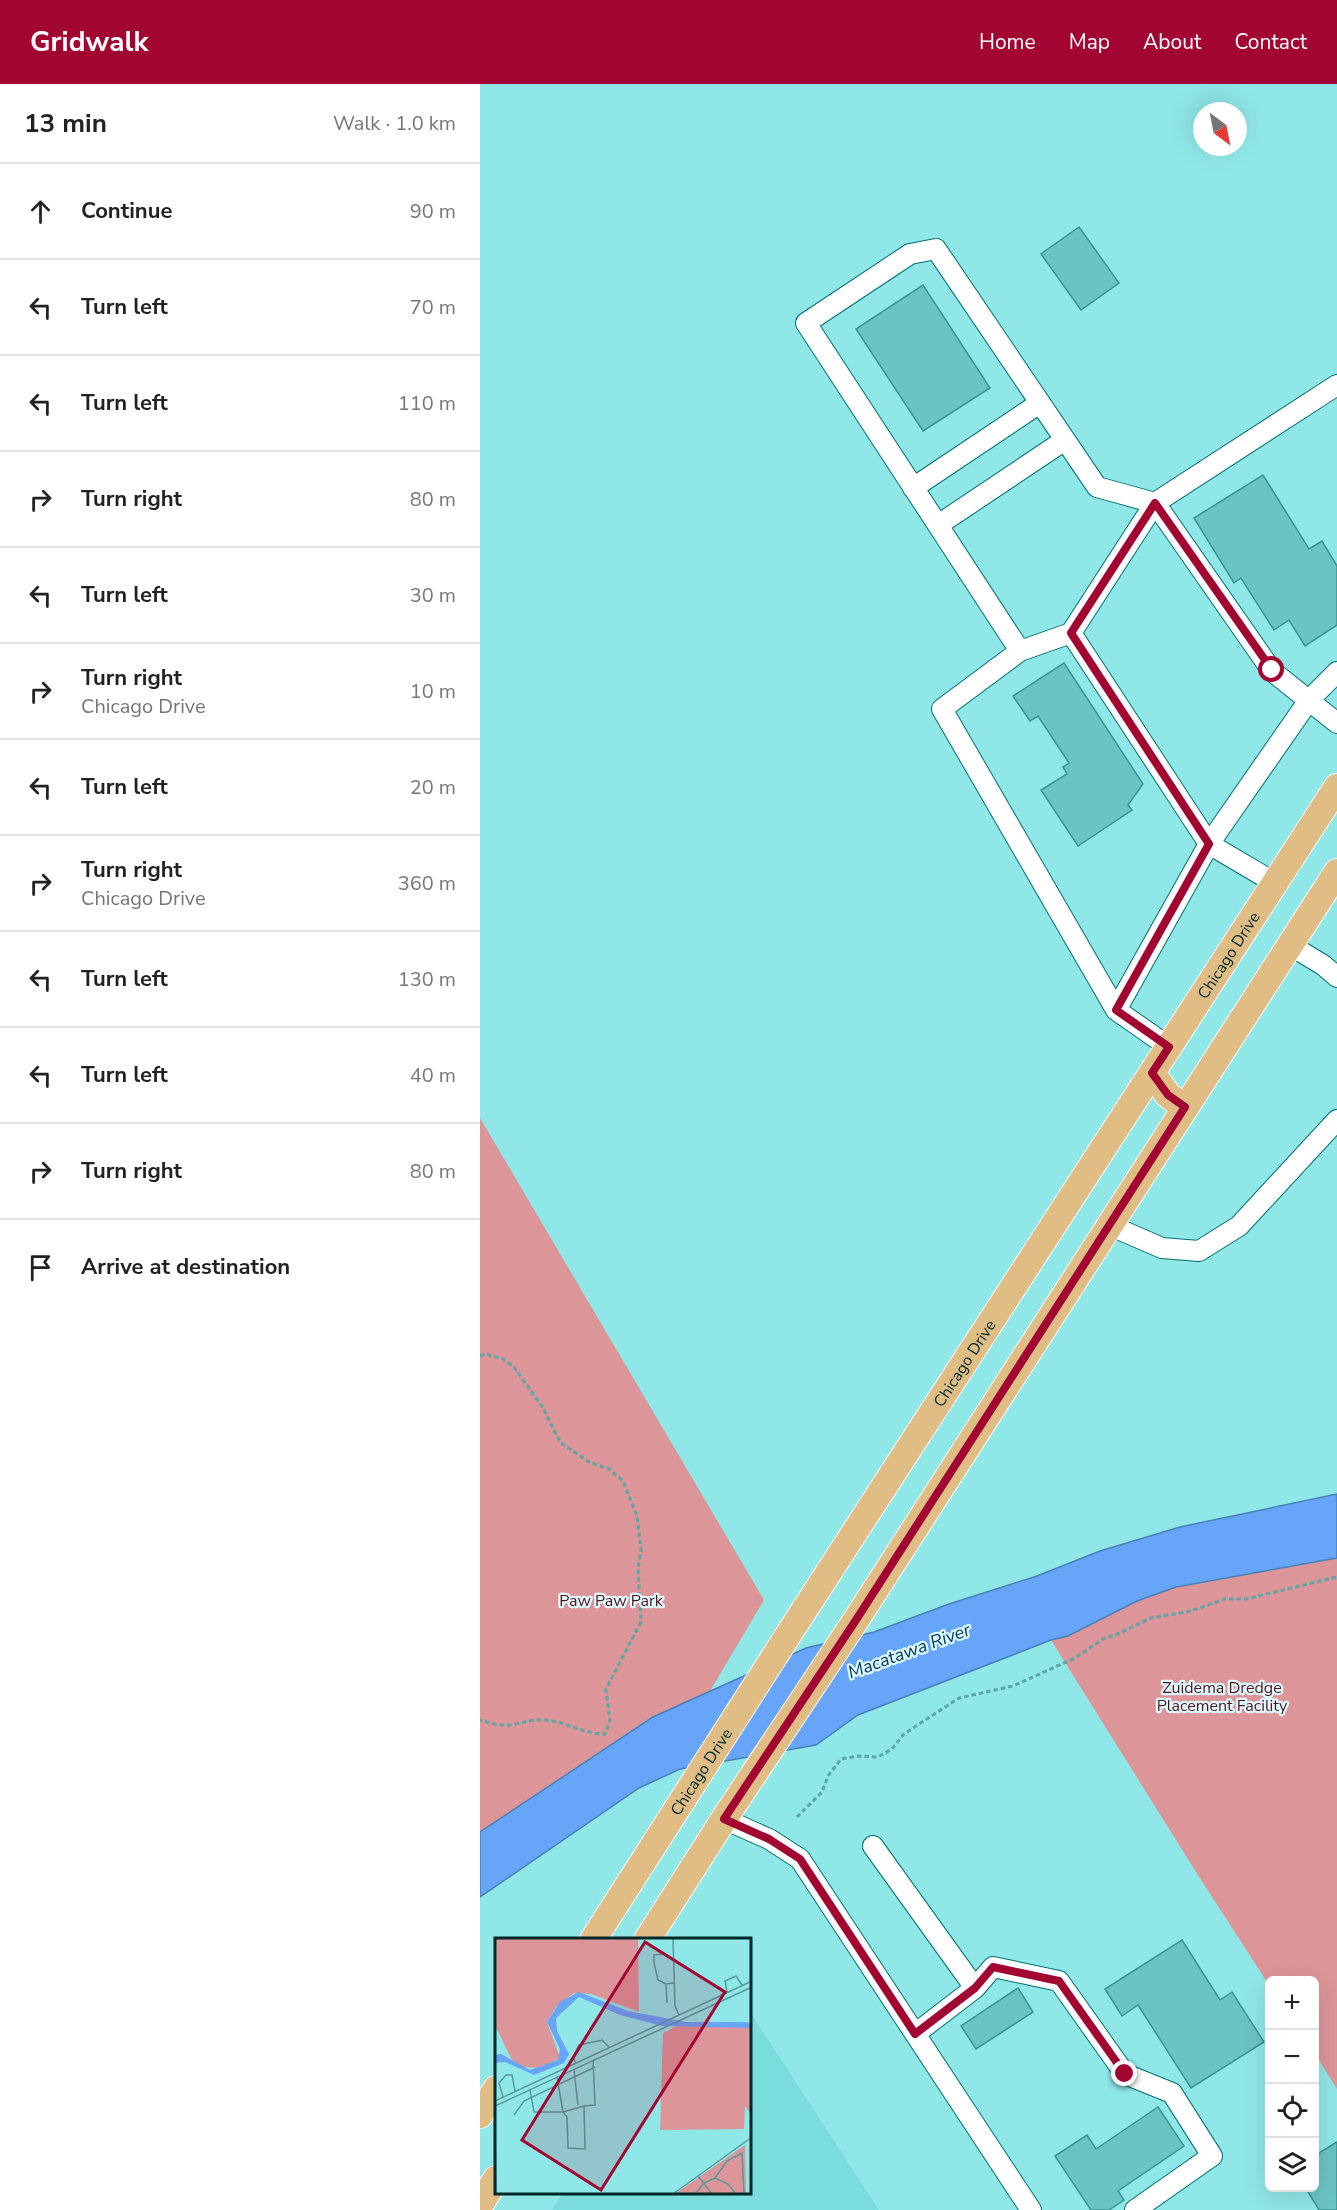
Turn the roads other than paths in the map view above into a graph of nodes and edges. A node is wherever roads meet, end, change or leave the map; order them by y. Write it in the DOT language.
graph roads {
  1 [pos="1337,385"];
  2 [pos="1040,403"];
  3 [pos="1065,440"];
  4 [pos="913,488"];
  5 [pos="1155,503"];
  6 [pos="938,525"];
  7 [pos="1071,633"];
  8 [pos="1020,651"];
  9 [pos="1337,672"];
  10 [pos="1309,700"];
  11 [pos="1337,723"];
  12 [pos="1337,787"];
  13 [pos="1209,844"];
  14 [pos="1337,872"];
  15 [pos="1275,883"];
  16 [pos="1290,945"];
  17 [pos="1337,977"];
  18 [pos="1116,1010"];
  19 [pos="1169,1047"];
  20 [pos="1152,1073"];
  21 [pos="1185,1107"];
  22 [pos="1337,1120"];
  23 [pos="1109,1225"];
  24 [pos="724,1819"];
  25 [pos="873,1846"];
  26 [pos="594,1938"];
  27 [pos="648,1938"];
  28 [pos="975,1988"];
  29 [pos="915,2034"];
  30 [pos="495,2091"];
  31 [pos="480,2115"];
  32 [pos="495,2181"];
  33 [pos="480,2205"];
  34 [pos="1031,2210"];
  35 [pos="1135,2210"];
  1 -- 5 [label="lane"];
  2 -- 3 [label="lane"];
  2 -- 4 [label="lane"];
  2 -- 4 [label="lane"];
  3 -- 5 [label="lane"];
  3 -- 6 [label="lane"];
  4 -- 6 [label="lane"];
  5 -- 7 [label="lane"];
  5 -- 10 [label="lane"];
  6 -- 8 [label="lane"];
  7 -- 8 [label="lane"];
  7 -- 13 [label="lane"];
  8 -- 18 [label="lane"];
  9 -- 10 [label="lane"];
  10 -- 11 [label="lane"];
  10 -- 13 [label="lane"];
  12 -- 15 [label="main road, Chicago Drive"];
  13 -- 15 [label="lane"];
  13 -- 18 [label="lane"];
  14 -- 16 [label="main road"];
  15 -- 19 [label="main road, Chicago Drive"];
  16 -- 17 [label="lane"];
  16 -- 21 [label="main road"];
  18 -- 19 [label="lane"];
  19 -- 20 [label="main road, Chicago Drive"];
  20 -- 21 [label="main road"];
  20 -- 26 [label="main road, Chicago Drive"];
  21 -- 23 [label="main road"];
  22 -- 23 [label="lane"];
  23 -- 24 [label="main road"];
  24 -- 27 [label="main road"];
  24 -- 29 [label="lane"];
  25 -- 28 [label="lane"];
  28 -- 29 [label="lane"];
  28 -- 35 [label="lane"];
  29 -- 34 [label="lane"];
  30 -- 31 [label="main road"];
  32 -- 33 [label="main road"];
}
